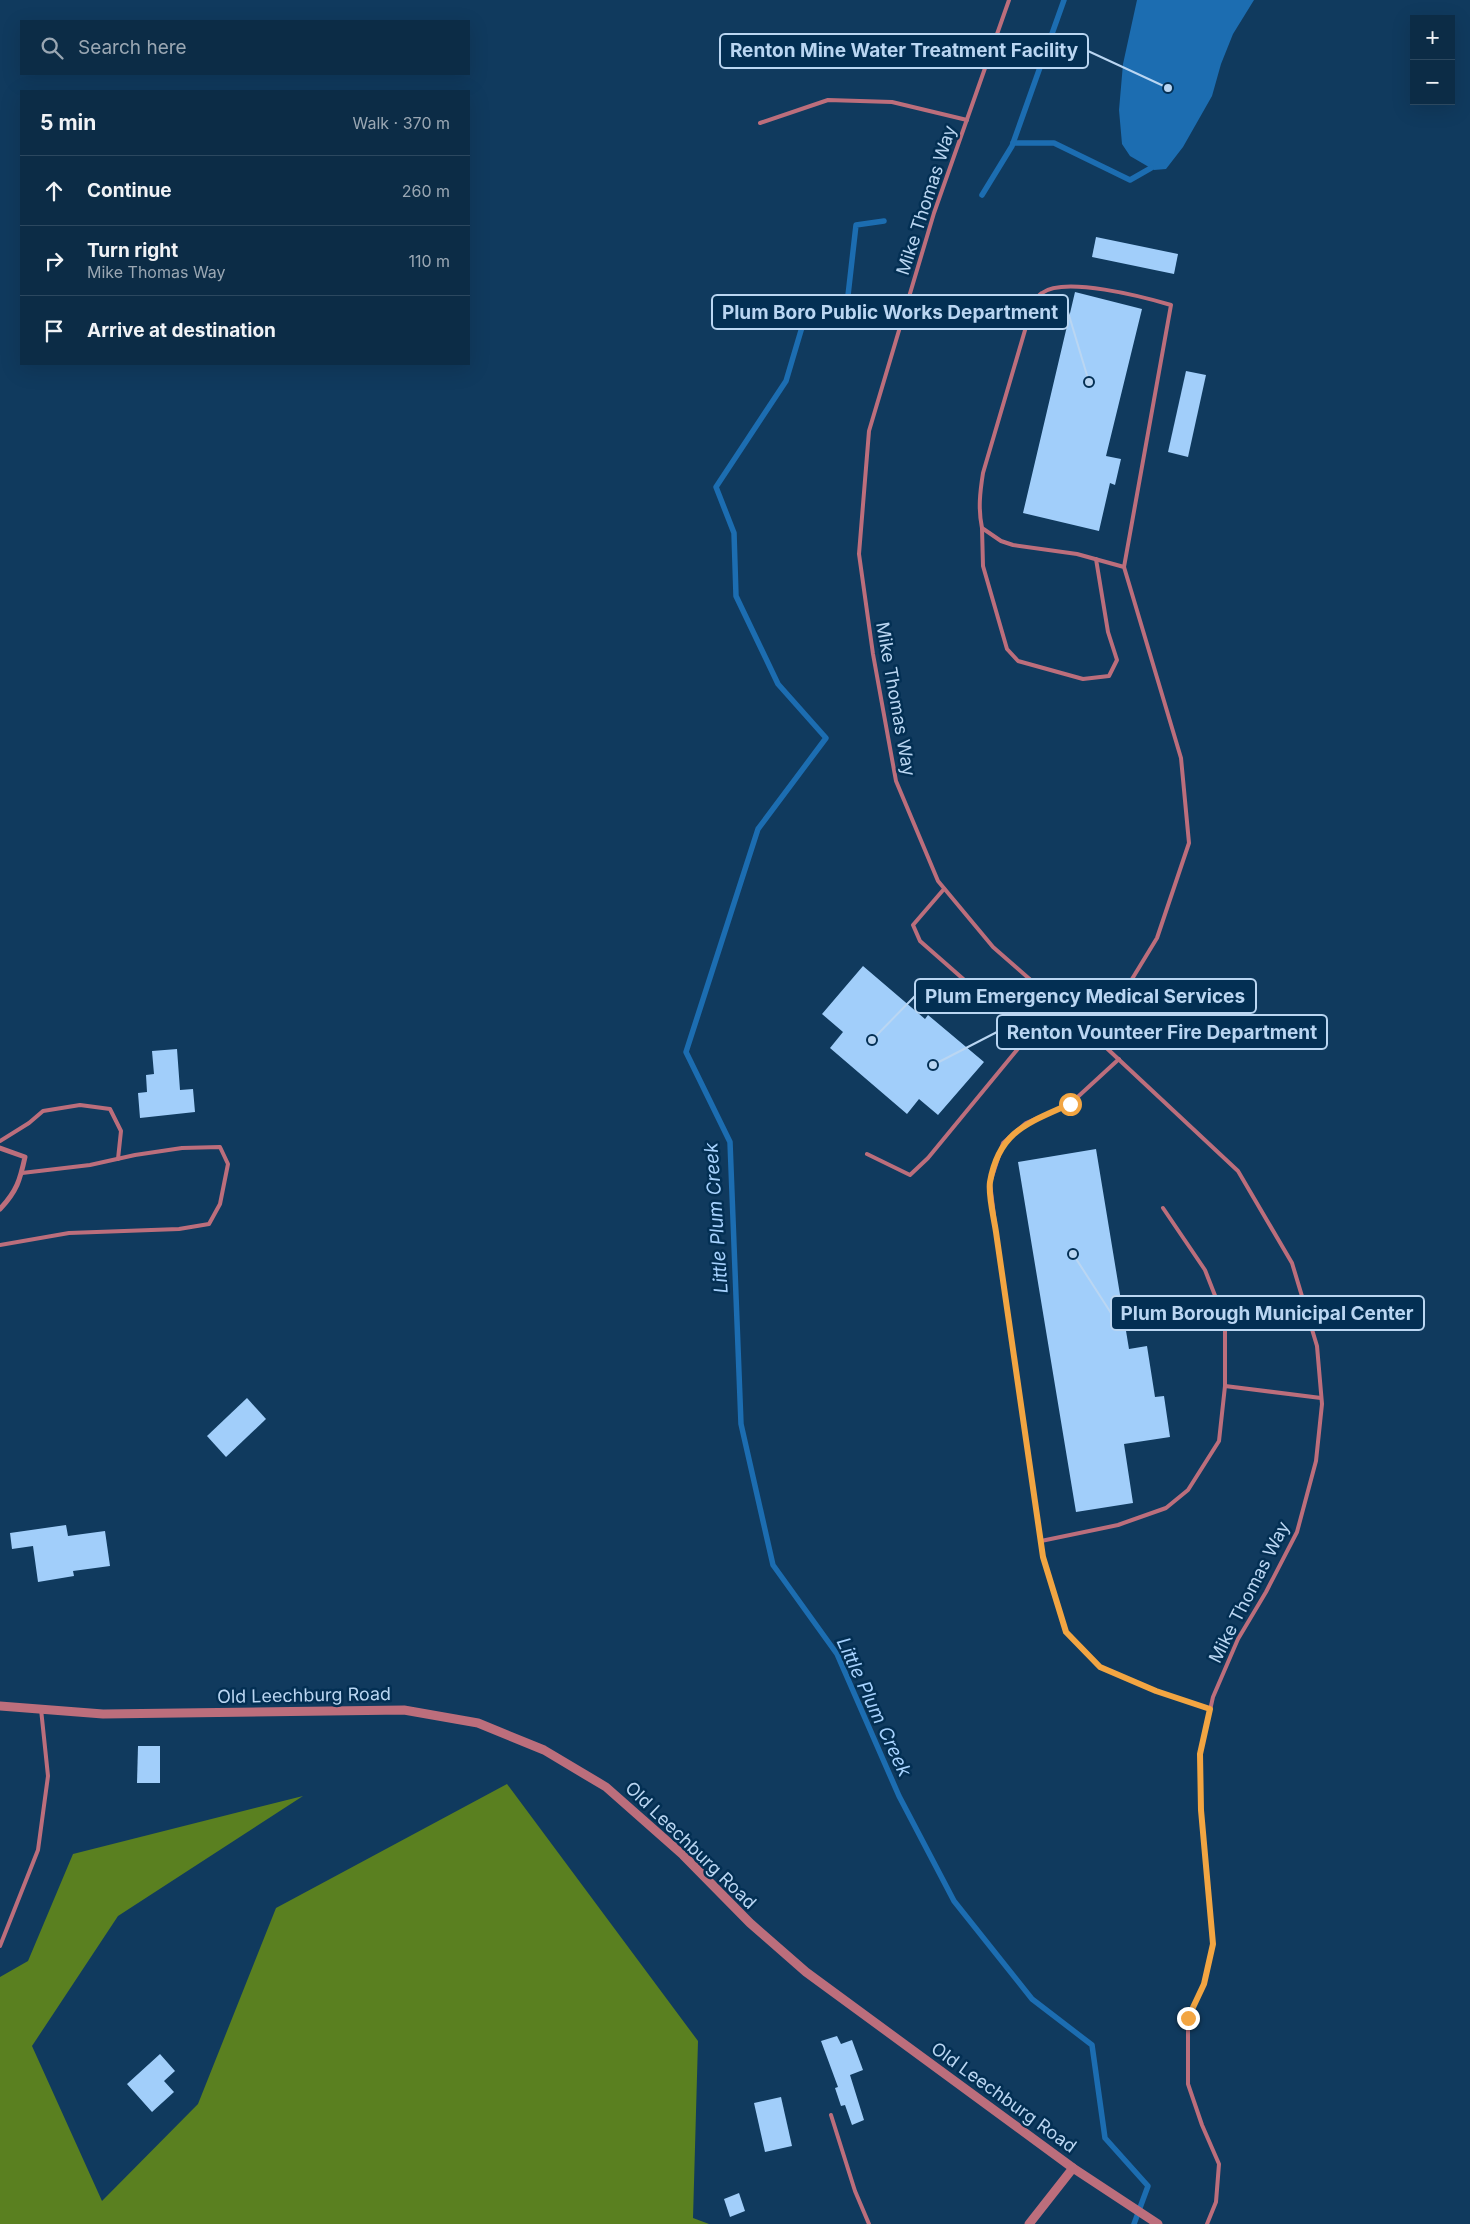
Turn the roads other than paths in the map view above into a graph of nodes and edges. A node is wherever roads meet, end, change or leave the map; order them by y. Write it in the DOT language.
graph roads {
  1 [pos="1009,0"];
  2 [pos="967,120"];
  3 [pos="760,122"];
  4 [pos="982,528"];
  5 [pos="1096,559"];
  6 [pos="1124,567"];
  7 [pos="944,889"];
  8 [pos="1029,979"];
  9 [pos="1007,1008"];
  10 [pos="1083,1026"];
  11 [pos="1119,1059"];
  12 [pos="0,1141"];
  13 [pos="0,1148"];
  14 [pos="867,1154"];
  15 [pos="118,1159"];
  16 [pos="22,1173"];
  17 [pos="1163,1208"];
  18 [pos="0,1209"];
  19 [pos="0,1245"];
  20 [pos="1225,1386"];
  21 [pos="1321,1398"];
  22 [pos="1041,1542"];
  23 [pos="0,1706"];
  24 [pos="41,1709"];
  25 [pos="1210,1709"];
  26 [pos="0,1946"];
  27 [pos="831,2115"];
  28 [pos="1073,2168"];
  29 [pos="869,2224"];
  30 [pos="1029,2224"];
  31 [pos="1158,2224"];
  32 [pos="1207,2224"];
  1 -- 2 [label="lane, Mike Thomas Way"];
  2 -- 3 [label="lane"];
  2 -- 7 [label="lane, Mike Thomas Way"];
  4 -- 5 [label="lane"];
  4 -- 5 [label="lane"];
  4 -- 6 [label="lane"];
  5 -- 6 [label="lane"];
  6 -- 10 [label="lane"];
  7 -- 8 [label="lane, Mike Thomas Way"];
  7 -- 9 [label="lane"];
  8 -- 9 [label="lane"];
  8 -- 10 [label="lane, Mike Thomas Way"];
  9 -- 14 [label="lane"];
  10 -- 11 [label="lane, Mike Thomas Way"];
  11 -- 21 [label="lane, Mike Thomas Way"];
  11 -- 22 [label="lane"];
  12 -- 15 [label="lane"];
  13 -- 16 [label="street"];
  15 -- 16 [label="lane"];
  15 -- 19 [label="lane"];
  16 -- 18 [label="street"];
  17 -- 20 [label="lane"];
  20 -- 21 [label="lane"];
  20 -- 22 [label="lane"];
  21 -- 25 [label="lane, Mike Thomas Way"];
  22 -- 25 [label="lane"];
  23 -- 24 [label="street, Old Leechburg Road"];
  24 -- 26 [label="lane"];
  24 -- 28 [label="street, Old Leechburg Road"];
  25 -- 32 [label="lane, Mike Thomas Way"];
  27 -- 29 [label="lane"];
  28 -- 30 [label="street"];
  28 -- 31 [label="street, Old Leechburg Road"];
}
